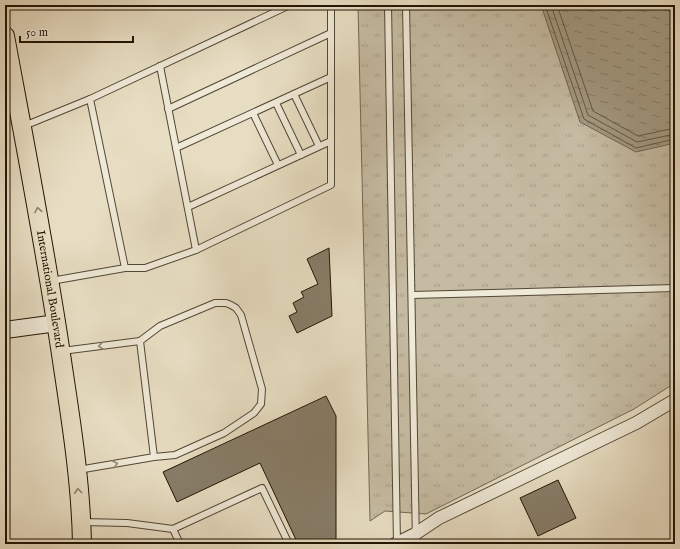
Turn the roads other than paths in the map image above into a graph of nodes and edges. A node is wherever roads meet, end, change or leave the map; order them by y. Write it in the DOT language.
graph roads {
  1 [pos="290,5"];
  2 [pos="331,5"];
  3 [pos="388,5"];
  4 [pos="406,5"];
  5 [pos="331,33"];
  6 [pos="5,36"];
  7 [pos="160,66"];
  8 [pos="331,78"];
  9 [pos="294,94"];
  10 [pos="90,99"];
  11 [pos="276,103"];
  12 [pos="168,109"];
  13 [pos="253,113"];
  14 [pos="22,127"];
  15 [pos="331,140"];
  16 [pos="319,146"];
  17 [pos="176,148"];
  18 [pos="301,155"];
  19 [pos="278,165"];
  20 [pos="188,207"];
  21 [pos="196,250"];
  22 [pos="125,268"];
  23 [pos="50,281"];
  24 [pos="675,288"];
  25 [pos="412,295"];
  26 [pos="57,323"];
  27 [pos="5,330"];
  28 [pos="140,340"];
  29 [pos="61,351"];
  30 [pos="675,400"];
  31 [pos="154,457"];
  32 [pos="77,470"];
  33 [pos="81,522"];
  34 [pos="173,529"];
  35 [pos="416,539"];
  36 [pos="82,544"];
  37 [pos="180,544"];
  38 [pos="289,544"];
  39 [pos="396,544"];
  1 -- 7 [label="lane"];
  2 -- 5 [label="lane"];
  3 -- 39 [label="lane"];
  4 -- 25 [label="lane"];
  5 -- 8 [label="lane"];
  5 -- 12 [label="lane"];
  6 -- 14 [label="main road, International Boulevard"];
  7 -- 10 [label="lane"];
  7 -- 12 [label="lane"];
  8 -- 9 [label="lane"];
  8 -- 15 [label="lane"];
  9 -- 11 [label="lane"];
  9 -- 16 [label="lane"];
  10 -- 14 [label="lane"];
  10 -- 22 [label="lane"];
  11 -- 13 [label="lane"];
  11 -- 18 [label="lane"];
  12 -- 17 [label="lane"];
  13 -- 17 [label="lane"];
  13 -- 19 [label="lane"];
  23 -- 14 [label="main road, International Boulevard, one-way"];
  15 -- 16 [label="lane"];
  15 -- 21 [label="lane"];
  16 -- 18 [label="lane"];
  17 -- 20 [label="lane"];
  18 -- 19 [label="lane"];
  19 -- 20 [label="lane"];
  20 -- 21 [label="lane"];
  21 -- 22 [label="lane"];
  22 -- 23 [label="lane"];
  23 -- 26 [label="main road, International Boulevard"];
  24 -- 25 [label="lane"];
  25 -- 35 [label="lane"];
  26 -- 27 [label="street"];
  26 -- 29 [label="main road, International Boulevard"];
  28 -- 29 [label="lane, one-way"];
  28 -- 31 [label="lane"];
  28 -- 31 [label="lane"];
  29 -- 32 [label="main road, International Boulevard"];
  30 -- 35 [label="street"];
  32 -- 31 [label="lane, one-way"];
  33 -- 32 [label="main road, International Boulevard, one-way"];
  33 -- 34 [label="lane"];
  33 -- 36 [label="main road, International Boulevard"];
  34 -- 37 [label="lane"];
  34 -- 38 [label="lane"];
  35 -- 39 [label="street"];
}
